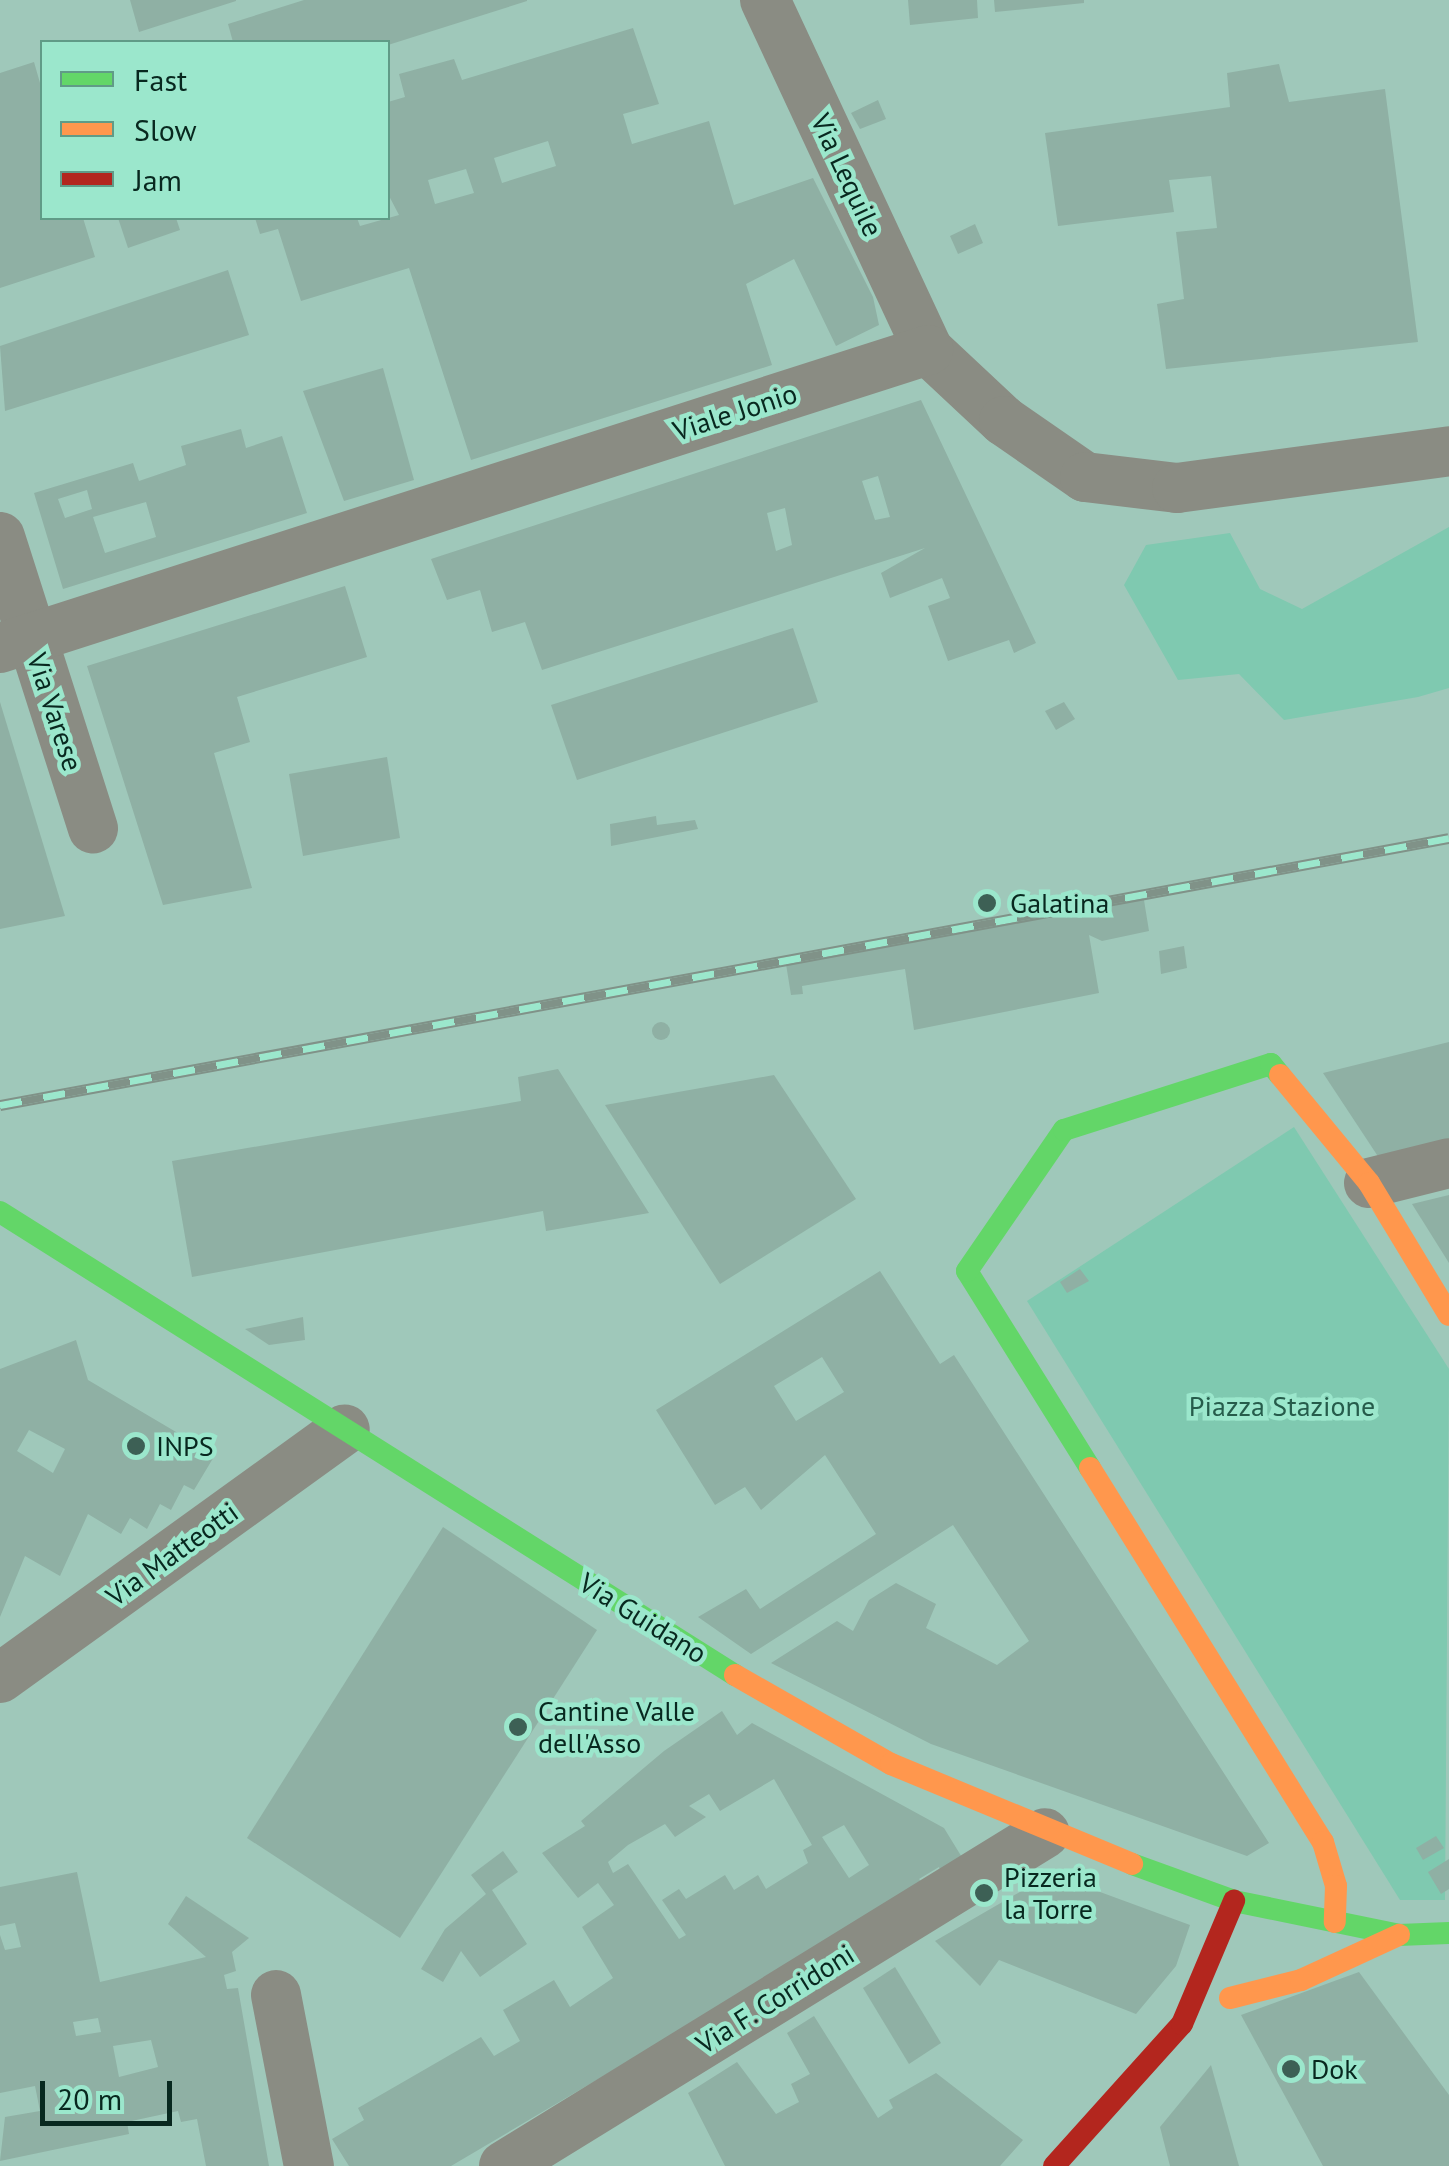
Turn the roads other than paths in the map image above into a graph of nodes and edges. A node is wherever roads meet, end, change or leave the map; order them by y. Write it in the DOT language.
graph roads {
  1 [pos="765,0"];
  2 [pos="928,350"];
  3 [pos="1449,452"];
  4 [pos="0,537"];
  5 [pos="16,643"];
  6 [pos="93,829"];
  7 [pos="1449,1162"];
  8 [pos="1370,1182"];
  9 [pos="0,1212"];
  10 [pos="1449,1315"];
  11 [pos="345,1429"];
  12 [pos="0,1678"];
  13 [pos="1046,1833"];
  14 [pos="1234,1901"];
  15 [pos="1334,1922"];
  16 [pos="1449,1932"];
  17 [pos="1399,1935"];
  18 [pos="1270,1961"];
  19 [pos="276,1995"];
  20 [pos="1230,1998"];
  21 [pos="1182,2024"];
  22 [pos="309,2166"];
  23 [pos="504,2166"];
  24 [pos="1054,2166"];
  1 -- 2 [label="street, Via Lequile"];
  2 -- 3 [label="street"];
  2 -- 5 [label="street, Viale Jonio"];
  4 -- 5 [label="street, Via Varese"];
  5 -- 6 [label="street, Via Varese"];
  7 -- 8 [label="street"];
  8 -- 10 [label="street"];
  8 -- 15 [label="street"];
  9 -- 11 [label="street, Via Guidano"];
  11 -- 12 [label="street, Via Matteotti"];
  11 -- 13 [label="street, Via Guidano"];
  13 -- 14 [label="street, Via Guidano"];
  13 -- 23 [label="street, Via F. Corridoni"];
  14 -- 15 [label="street, Via Guidano"];
  14 -- 21 [label="street"];
  15 -- 17 [label="street, Via Guidano"];
  16 -- 17 [label="street"];
  17 -- 20 [label="street"];
  18 -- 20 [label="street"];
  19 -- 22 [label="street"];
  20 -- 21 [label="street"];
  21 -- 24 [label="street"];
}
